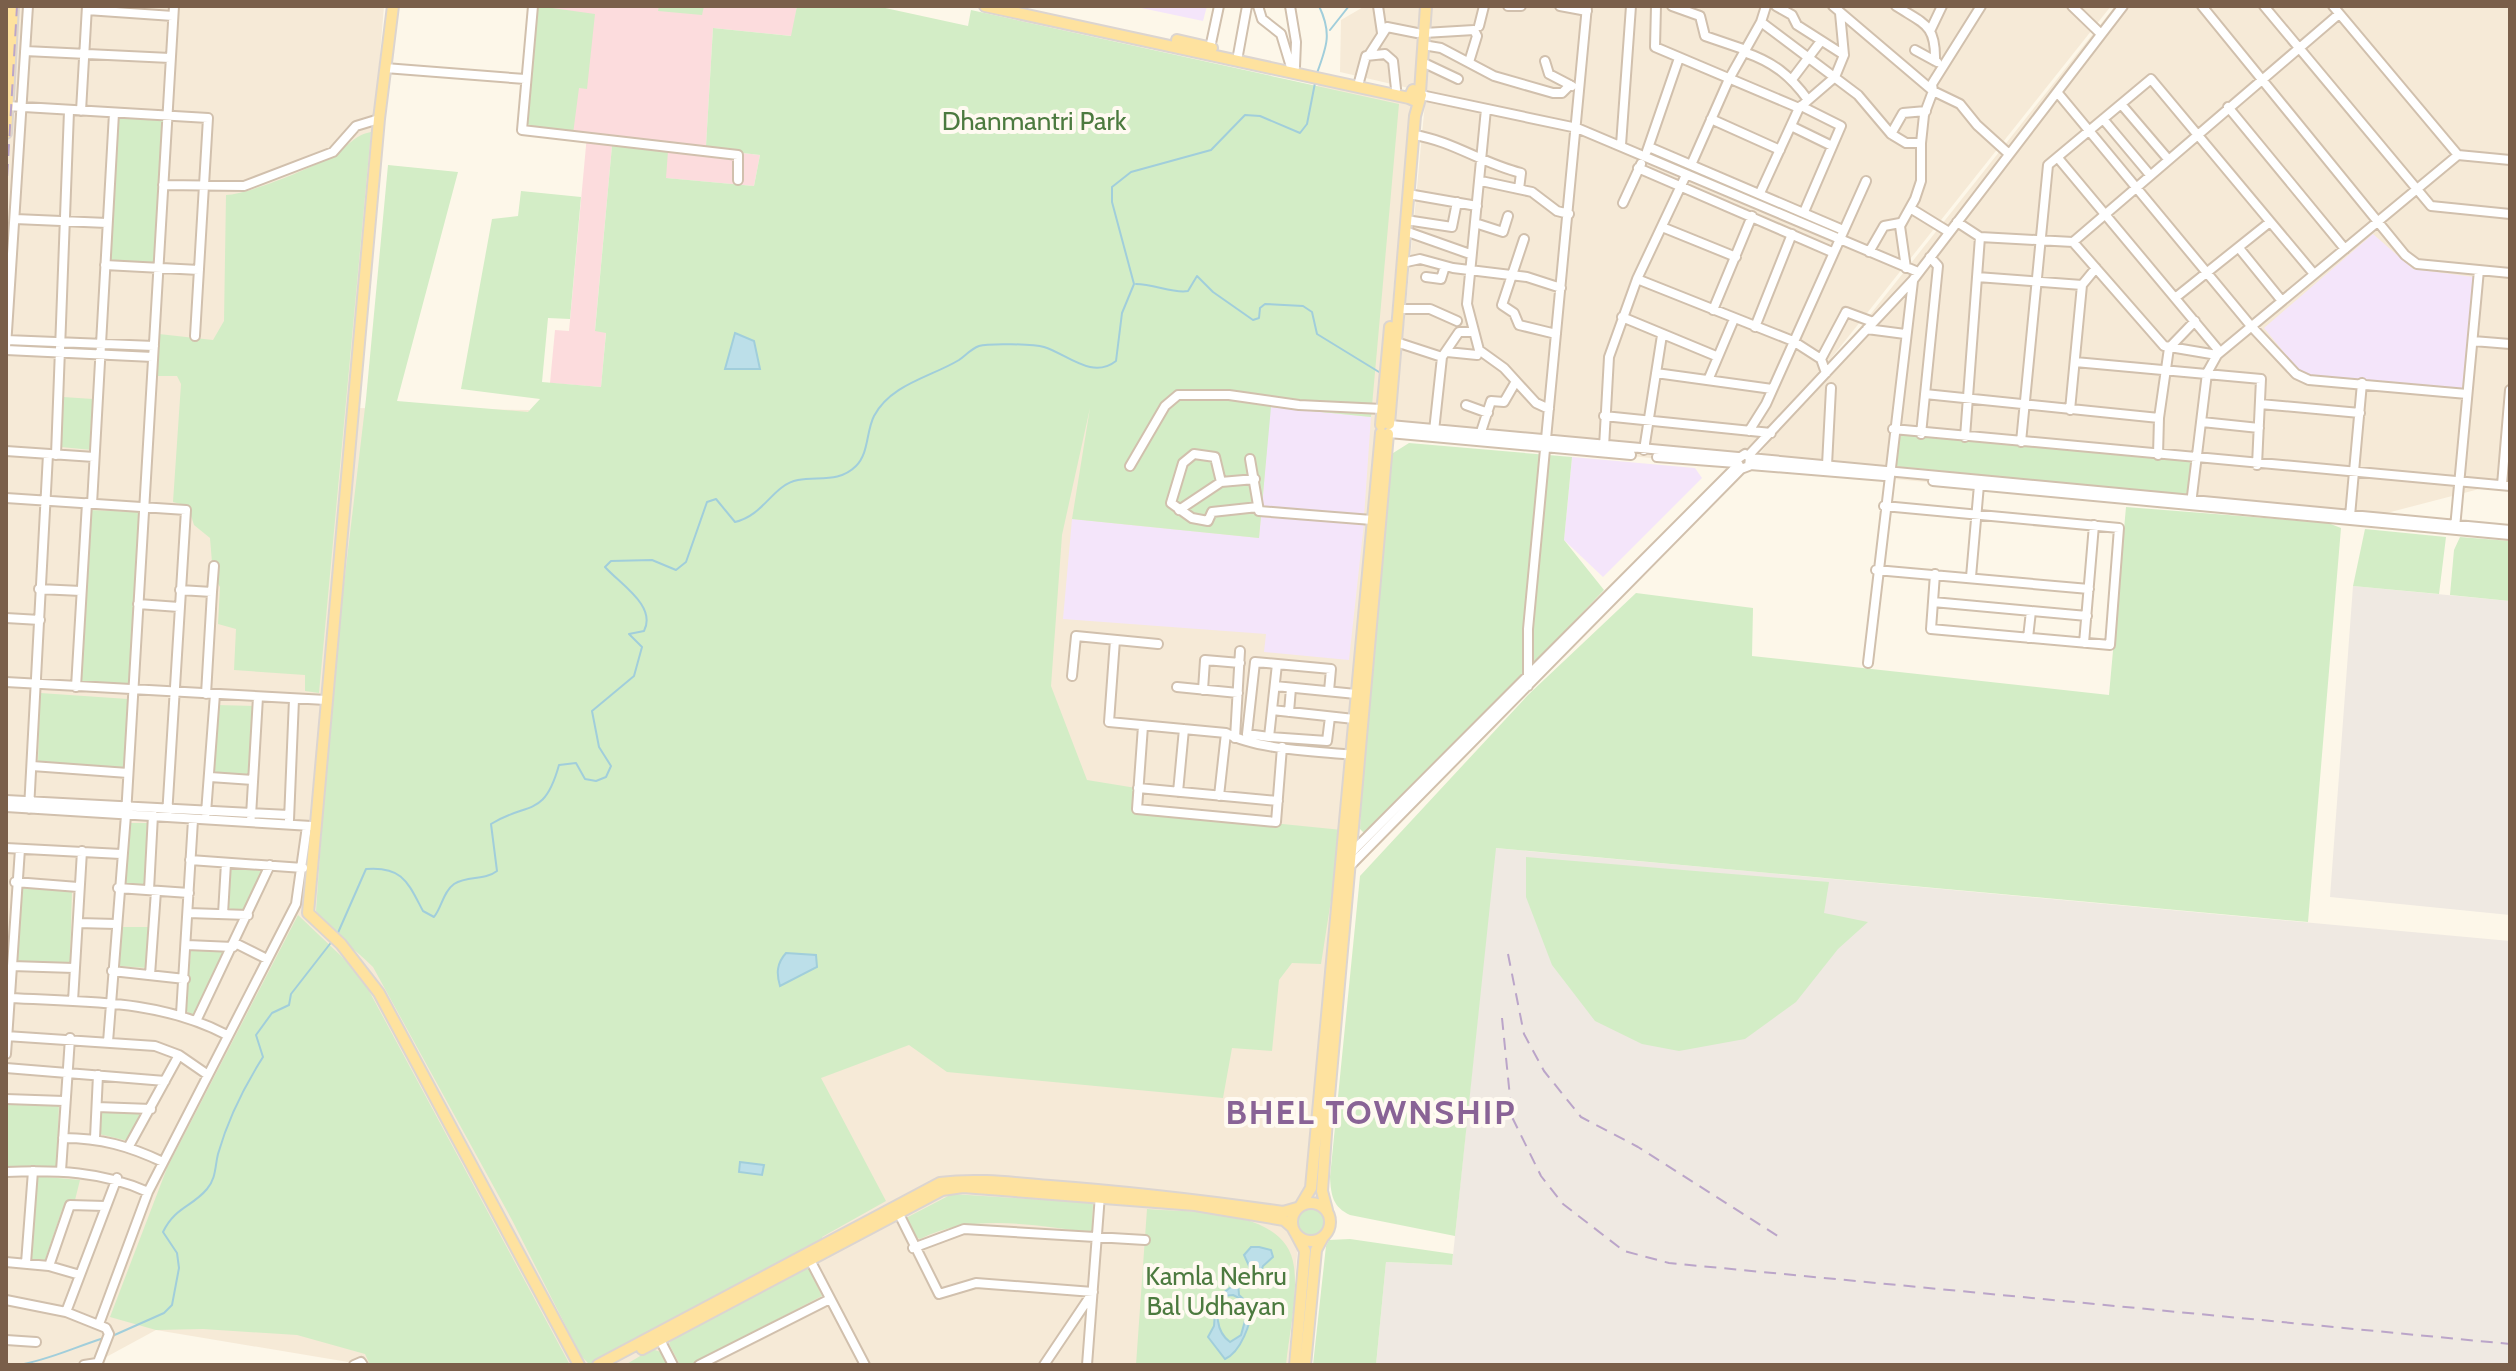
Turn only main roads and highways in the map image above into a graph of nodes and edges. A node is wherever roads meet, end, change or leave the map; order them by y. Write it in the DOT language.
graph roads {
  1 [pos="13,6"];
  2 [pos="393,6"];
  3 [pos="985,6"];
  4 [pos="1017,6"];
  5 [pos="1427,7"];
  6 [pos="1038,14"];
  7 [pos="1421,33"];
  8 [pos="1195,48"];
  9 [pos="1278,67"];
  10 [pos="1308,74"];
  11 [pos="1323,77"];
  12 [pos="1414,96"];
  13 [pos="7,106"];
  14 [pos="6,133"];
  15 [pos="1386,429"];
  16 [pos="1364,655"];
  17 [pos="1355,755"];
  18 [pos="1344,865"];
  19 [pos="1299,1206"];
  20 [pos="1244,1210"];
  21 [pos="1327,1210"];
  22 [pos="1294,1230"];
  23 [pos="1323,1237"];
  24 [pos="658,1337"];
  25 [pos="579,1365"];
  26 [pos="598,1365"];
  27 [pos="609,1365"];
  28 [pos="1295,1365"];
  29 [pos="1305,1365"];
  1 -- 13 [label="main road"];
  2 -- 25 [label="main road"];
  3 -- 6 [label="main road"];
  4 -- 6 [label="main road"];
  5 -- 7 [label="main road"];
  6 -- 8 [label="main road"];
  7 -- 12 [label="main road"];
  7 -- 12 [label="main road"];
  8 -- 9 [label="main road"];
  8 -- 9 [label="main road"];
  9 -- 10 [label="main road"];
  9 -- 10 [label="main road"];
  10 -- 11 [label="main road"];
  11 -- 12 [label="main road"];
  11 -- 12 [label="main road"];
  12 -- 15 [label="main road"];
  12 -- 15 [label="main road"];
  13 -- 14 [label="main road"];
  15 -- 16 [label="main road"];
  15 -- 16 [label="main road"];
  16 -- 17 [label="main road"];
  16 -- 17 [label="main road"];
  17 -- 18 [label="main road"];
  18 -- 19 [label="main road"];
  18 -- 21 [label="main road"];
  19 -- 20 [label="main road"];
  19 -- 21 [label="main road"];
  19 -- 22 [label="main road"];
  20 -- 22 [label="main road"];
  20 -- 24 [label="main road"];
  21 -- 23 [label="main road"];
  22 -- 23 [label="main road"];
  22 -- 28 [label="main road"];
  23 -- 29 [label="main road"];
  24 -- 26 [label="main road"];
  24 -- 27 [label="main road"];
}
